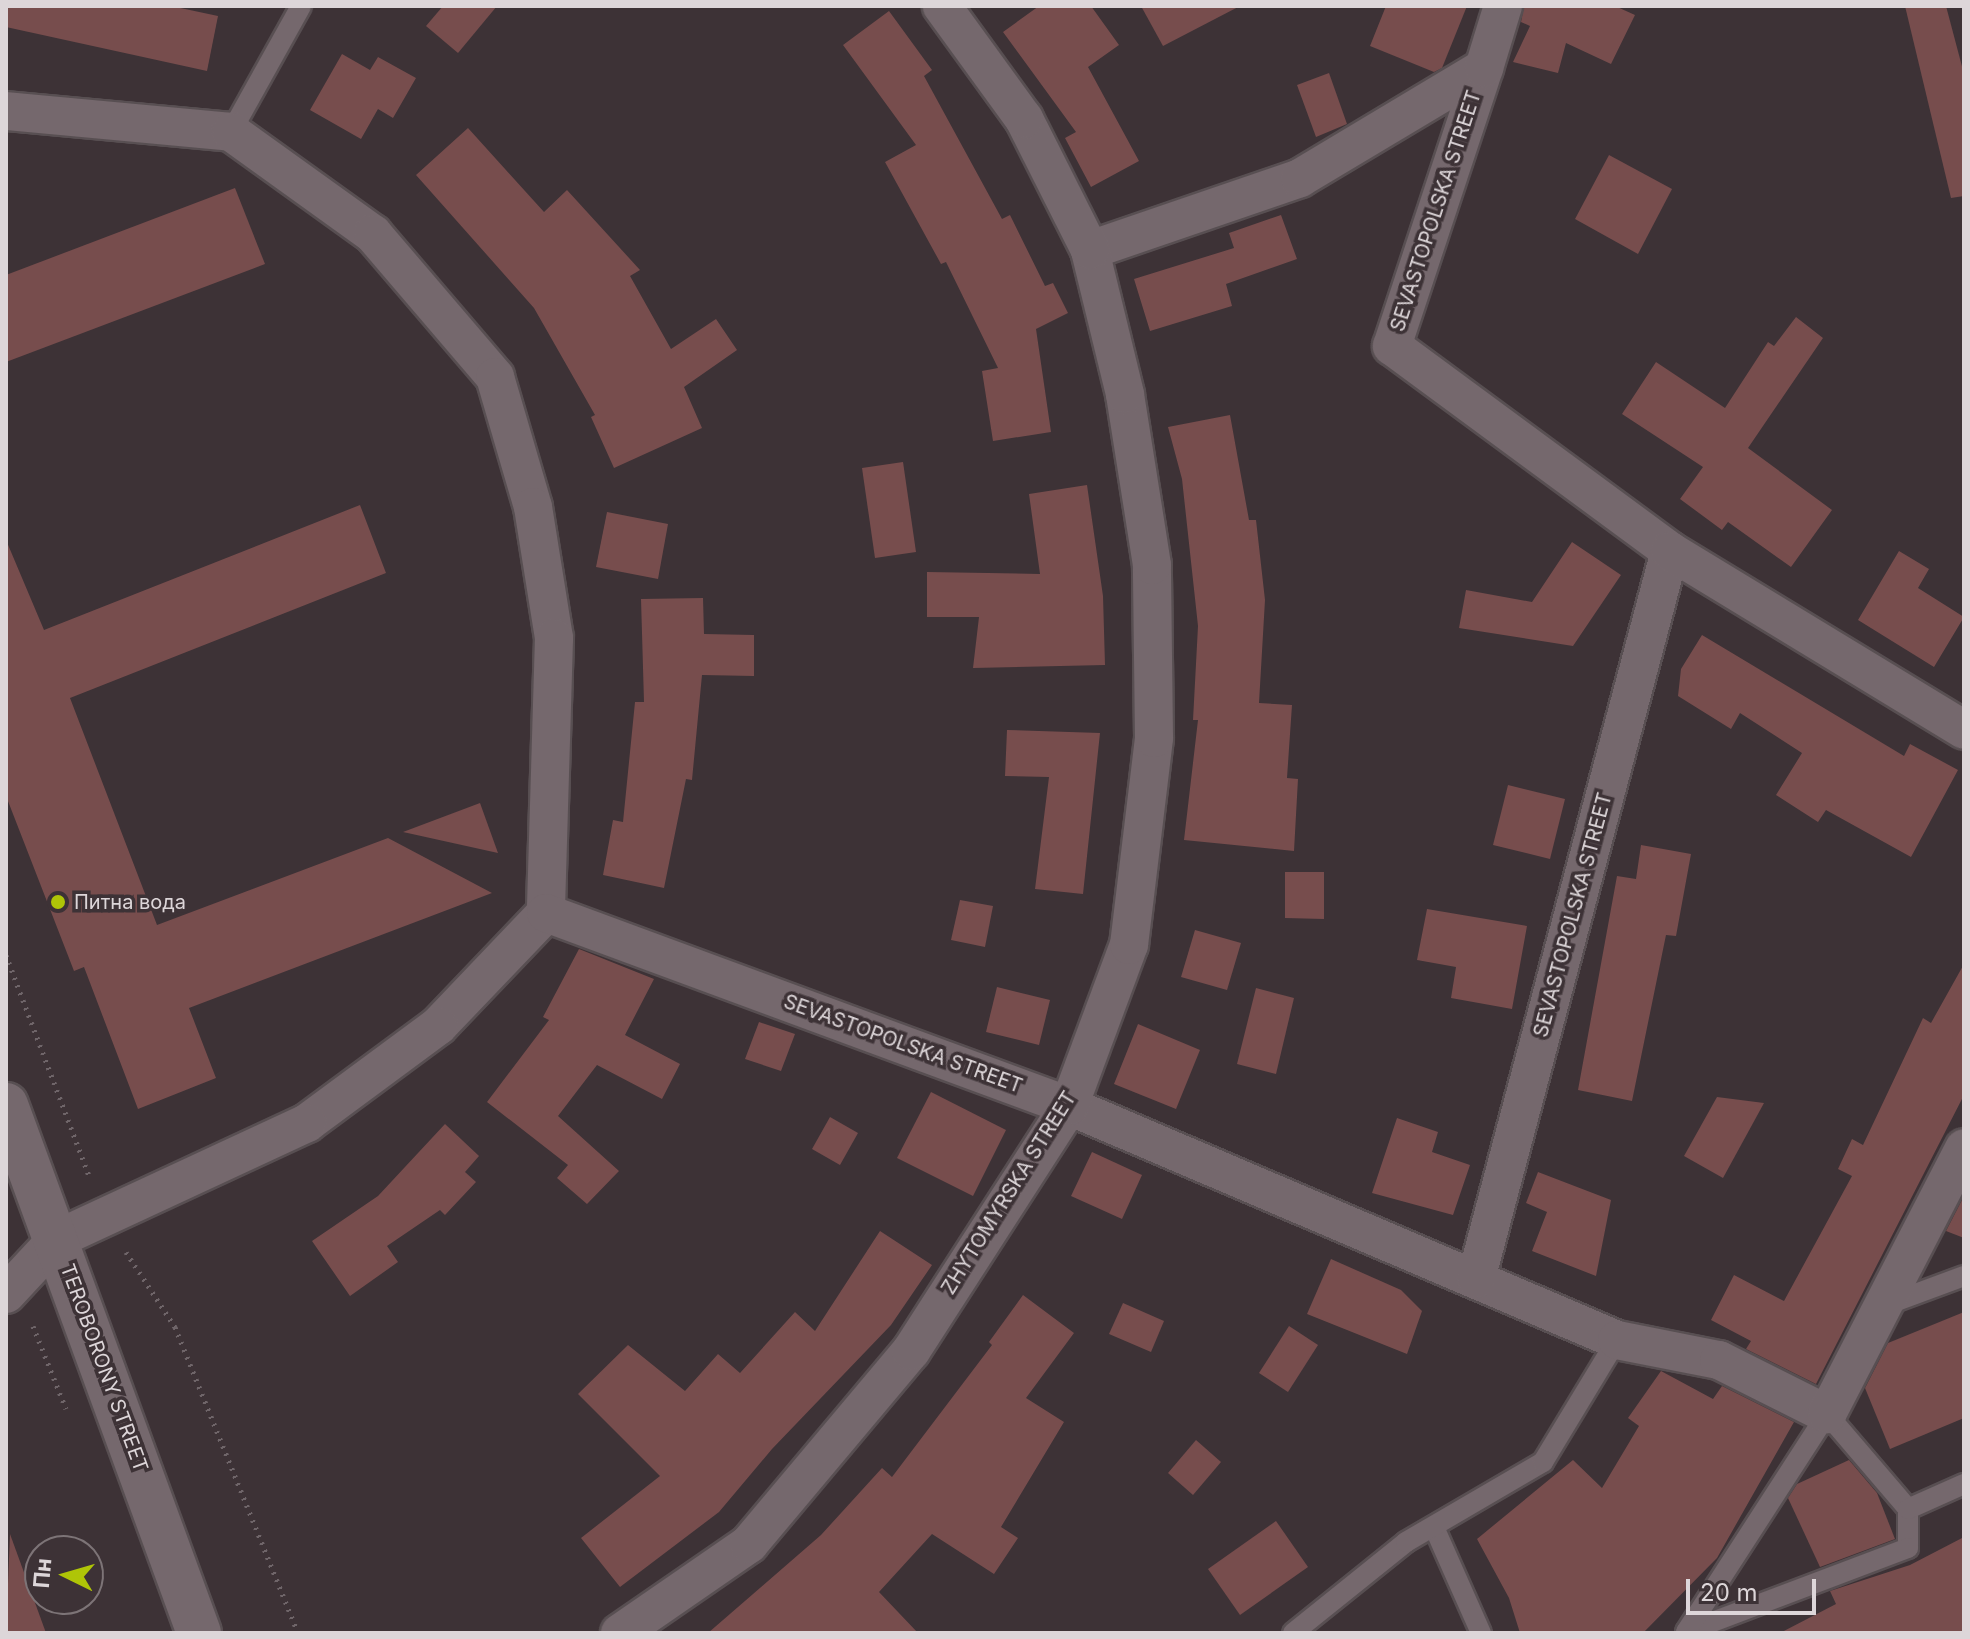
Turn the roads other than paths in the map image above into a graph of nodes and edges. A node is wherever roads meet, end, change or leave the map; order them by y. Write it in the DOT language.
graph roads {
  1 [pos="301,6"];
  2 [pos="942,6"];
  3 [pos="1503,6"];
  4 [pos="1484,68"];
  5 [pos="6,111"];
  6 [pos="231,132"];
  7 [pos="1090,250"];
  8 [pos="1670,551"];
  9 [pos="1964,730"];
  10 [pos="546,913"];
  11 [pos="6,1105"];
  12 [pos="1069,1106"];
  13 [pos="1964,1148"];
  14 [pos="57,1239"];
  15 [pos="1964,1276"];
  16 [pos="1476,1279"];
  17 [pos="6,1294"];
  18 [pos="1882,1307"];
  19 [pos="1617,1340"];
  20 [pos="1827,1414"];
  21 [pos="1964,1484"];
  22 [pos="1908,1509"];
  23 [pos="1434,1527"];
  24 [pos="199,1633"];
  25 [pos="620,1633"];
  26 [pos="1293,1633"];
  27 [pos="1481,1633"];
  1 -- 6 [label="lane"];
  2 -- 7 [label="street, ZHYTOMYRSKA STREET"];
  3 -- 4 [label="street, SEVASTOPOLSKA STREET"];
  4 -- 7 [label="street, SEVASTOPOLSKA STREET"];
  4 -- 8 [label="street, SEVASTOPOLSKA STREET"];
  5 -- 6 [label="street"];
  6 -- 10 [label="street"];
  7 -- 12 [label="street, ZHYTOMYRSKA STREET"];
  8 -- 9 [label="street, SEVASTOPOLSKA STREET"];
  8 -- 16 [label="street, SEVASTOPOLSKA STREET"];
  10 -- 12 [label="street, SEVASTOPOLSKA STREET"];
  10 -- 14 [label="street"];
  11 -- 14 [label="main road, TEROBORONY STREET"];
  12 -- 16 [label="street, SEVASTOPOLSKA STREET"];
  12 -- 25 [label="street, ZHYTOMYRSKA STREET"];
  13 -- 18 [label="street"];
  14 -- 17 [label="street"];
  14 -- 24 [label="main road, TEROBORONY STREET"];
  15 -- 18 [label="lane"];
  16 -- 19 [label="street, SEVASTOPOLSKA STREET"];
  18 -- 20 [label="street"];
  19 -- 20 [label="street, SEVASTOPOLSKA STREET"];
  19 -- 23 [label="lane"];
  20 -- 22 [label="lane"];
  20 -- 22 [label="lane"];
  21 -- 22 [label="lane"];
  23 -- 26 [label="lane"];
  23 -- 27 [label="lane"];
}
